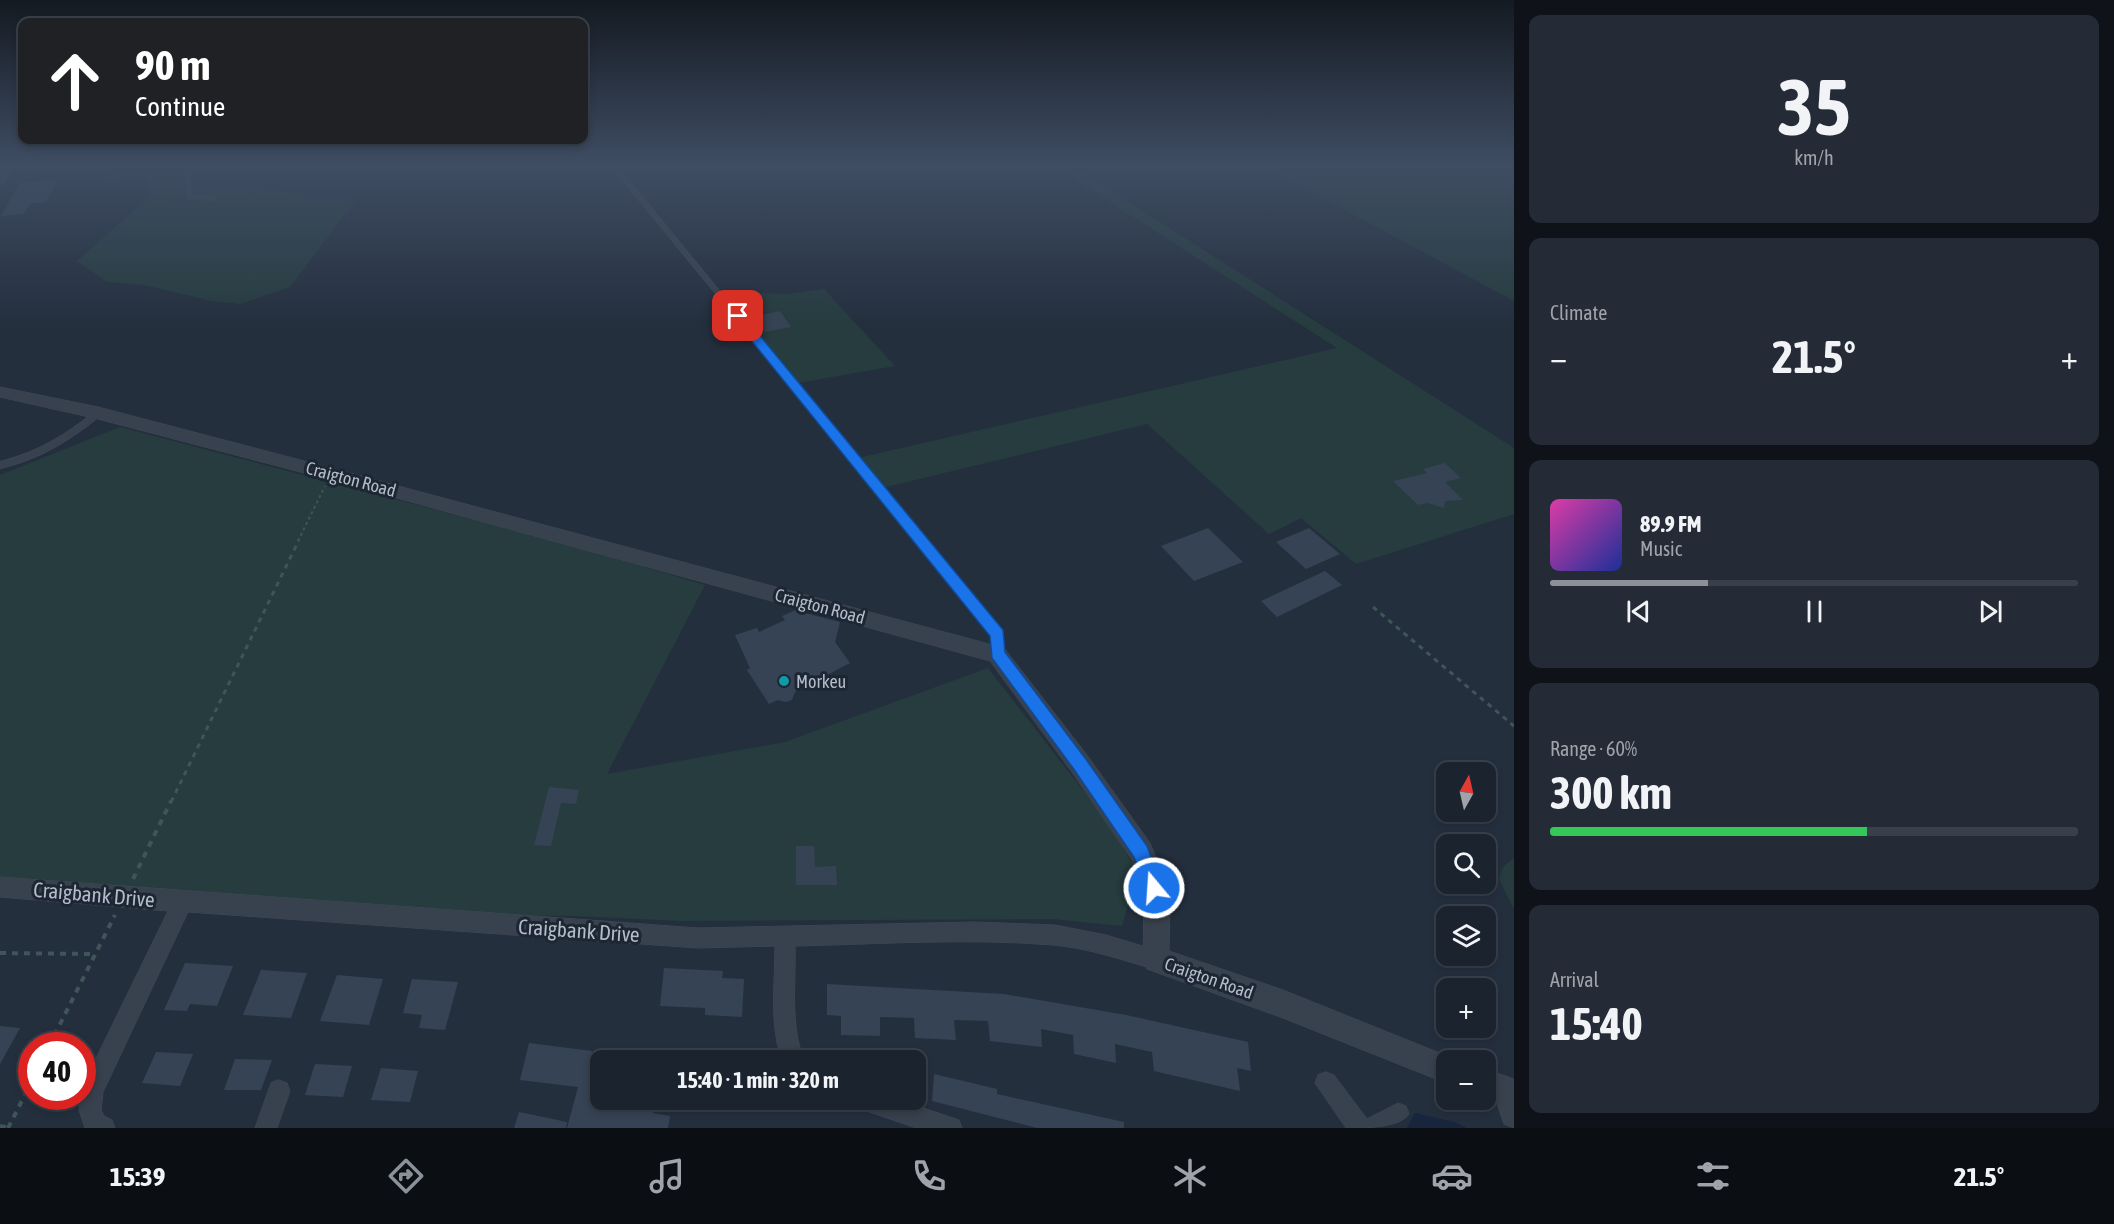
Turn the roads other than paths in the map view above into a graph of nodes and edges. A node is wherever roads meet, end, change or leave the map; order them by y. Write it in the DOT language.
graph roads {
  1 [pos="657,219"];
  2 [pos="0,392"];
  3 [pos="98,413"];
  4 [pos="0,465"];
  5 [pos="997,654"];
  6 [pos="0,887"];
  7 [pos="183,902"];
  8 [pos="785,937"];
  9 [pos="1156,960"];
  10 [pos="791,1050"];
  11 [pos="1436,1065"];
  12 [pos="1326,1083"];
  13 [pos="279,1091"];
  14 [pos="896,1110"];
  15 [pos="1398,1114"];
  16 [pos="104,1128"];
  17 [pos="266,1128"];
  18 [pos="951,1128"];
  19 [pos="1360,1128"];
  20 [pos="1373,1128"];
  1 -- 5 [label="lane"];
  2 -- 3 [label="street, Craigton Road"];
  3 -- 4 [label="lane"];
  3 -- 5 [label="street, Craigton Road"];
  5 -- 9 [label="street, Craigton Road"];
  6 -- 7 [label="street, Craigbank Drive"];
  7 -- 8 [label="street, Craigbank Drive"];
  7 -- 16 [label="street"];
  8 -- 9 [label="street, Craigbank Drive"];
  8 -- 10 [label="street"];
  9 -- 11 [label="street, Craigton Road"];
  12 -- 19 [label="street"];
  13 -- 17 [label="street"];
  14 -- 18 [label="street"];
  15 -- 20 [label="street"];
}
